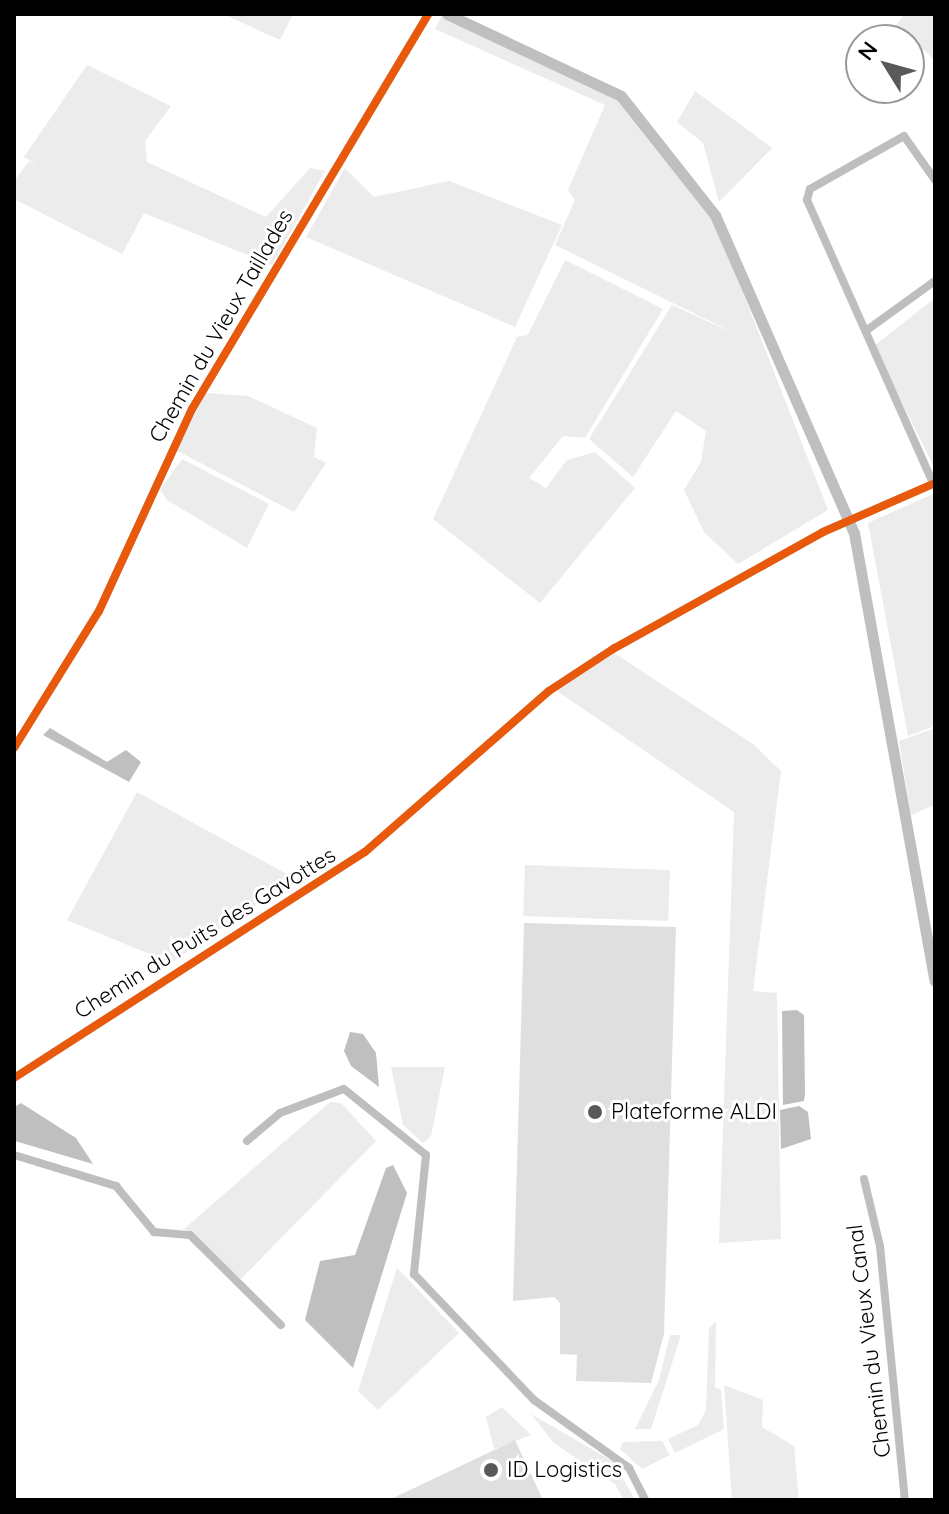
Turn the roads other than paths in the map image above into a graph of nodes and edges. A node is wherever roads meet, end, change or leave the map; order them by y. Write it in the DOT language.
graph roads {
  1 [pos="428,14"];
  2 [pos="935,180"];
  3 [pos="935,281"];
  4 [pos="867,330"];
  5 [pos="934,483"];
  6 [pos="14,748"];
  7 [pos="14,1078"];
  8 [pos="247,1141"];
  9 [pos="14,1155"];
  10 [pos="864,1179"];
  11 [pos="281,1325"];
  12 [pos="645,1500"];
  13 [pos="905,1500"];
  1 -- 6 [label="street, Chemin du Vieux Taillades"];
  2 -- 4 [label="street"];
  3 -- 4 [label="street"];
  4 -- 5 [label="street"];
  5 -- 7 [label="street, Chemin du Puits des Gavottes"];
  8 -- 12 [label="street"];
  9 -- 11 [label="street"];
  10 -- 13 [label="street, Chemin du Vieux Canal"];
}
